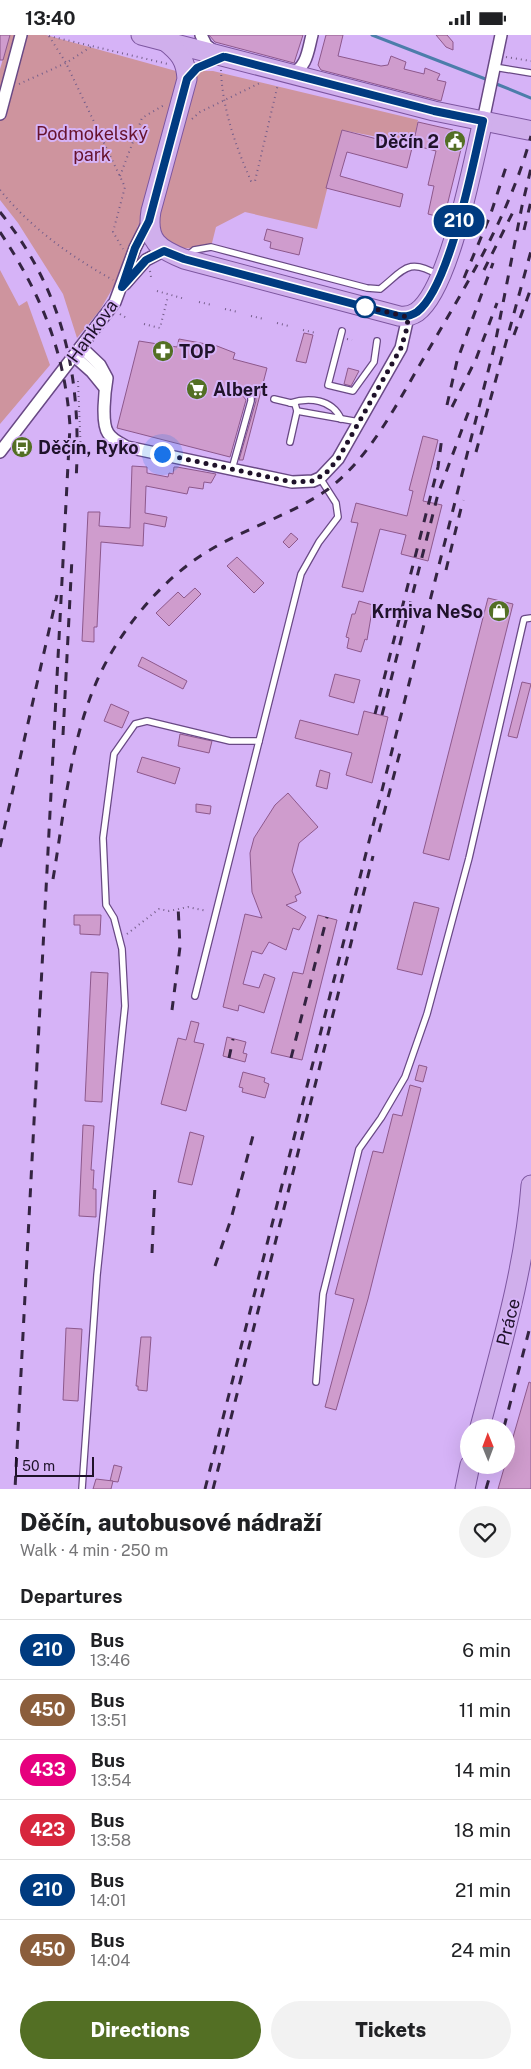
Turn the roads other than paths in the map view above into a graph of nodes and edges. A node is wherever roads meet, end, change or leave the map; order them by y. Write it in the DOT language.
graph roads {
  1 [pos="21,35"];
  2 [pos="141,35"];
  3 [pos="202,35"];
  4 [pos="312,35"];
  5 [pos="501,35"];
  6 [pos="165,41"];
  7 [pos="222,63"];
  8 [pos="494,67"];
  9 [pos="531,73"];
  10 [pos="187,79"];
  11 [pos="284,79"];
  12 [pos="0,114"];
  13 [pos="483,121"];
  14 [pos="528,129"];
  15 [pos="149,221"];
  16 [pos="164,251"];
  17 [pos="184,259"];
  18 [pos="440,276"];
  19 [pos="119,284"];
  20 [pos="408,317"];
  21 [pos="342,331"];
  22 [pos="377,341"];
  23 [pos="78,352"];
  24 [pos="244,391"];
  25 [pos="274,399"];
  26 [pos="290,403"];
  27 [pos="297,411"];
  28 [pos="341,419"];
  29 [pos="359,422"];
  30 [pos="290,442"];
  31 [pos="0,452"];
  32 [pos="232,469"];
  33 [pos="320,479"];
  34 [pos="531,618"];
  35 [pos="259,741"];
  36 [pos="195,997"];
  37 [pos="531,1185"];
  38 [pos="316,1382"];
  39 [pos="482,1419"];
  40 [pos="468,1474"];
  41 [pos="82,1489"];
  42 [pos="465,1489"];
  1 -- 12 [label="street"];
  2 -- 6 [label="main road"];
  3 -- 7 [label="street"];
  4 -- 11 [label="street"];
  5 -- 8 [label="street"];
  6 -- 7 [label="main road"];
  6 -- 10 [label="main road"];
  7 -- 10 [label="main road"];
  7 -- 11 [label="main road"];
  8 -- 9 [label="lane"];
  8 -- 13 [label="street"];
  10 -- 15 [label="main road, Hankova"];
  11 -- 13 [label="main road"];
  13 -- 14 [label="main road"];
  13 -- 18 [label="main road"];
  15 -- 16 [label="main road"];
  15 -- 19 [label="street, Hankova"];
  16 -- 17 [label="main road"];
  16 -- 19 [label="street"];
  17 -- 18 [label="lane"];
  17 -- 20 [label="main road"];
  18 -- 20 [label="main road"];
  19 -- 23 [label="street, Hankova"];
  20 -- 29 [label="street"];
  21 -- 22 [label="lane"];
  23 -- 31 [label="street, Hankova"];
  23 -- 32 [label="street"];
  24 -- 32 [label="lane"];
  25 -- 26 [label="lane"];
  26 -- 27 [label="lane"];
  26 -- 28 [label="lane"];
  27 -- 28 [label="lane"];
  27 -- 30 [label="lane"];
  28 -- 29 [label="lane"];
  29 -- 33 [label="street"];
  32 -- 33 [label="street"];
  33 -- 35 [label="lane"];
  34 -- 38 [label="lane"];
  35 -- 36 [label="lane"];
  35 -- 41 [label="lane"];
  37 -- 39 [label="main road, Práce"];
  40 -- 42 [label="main road"];
}
